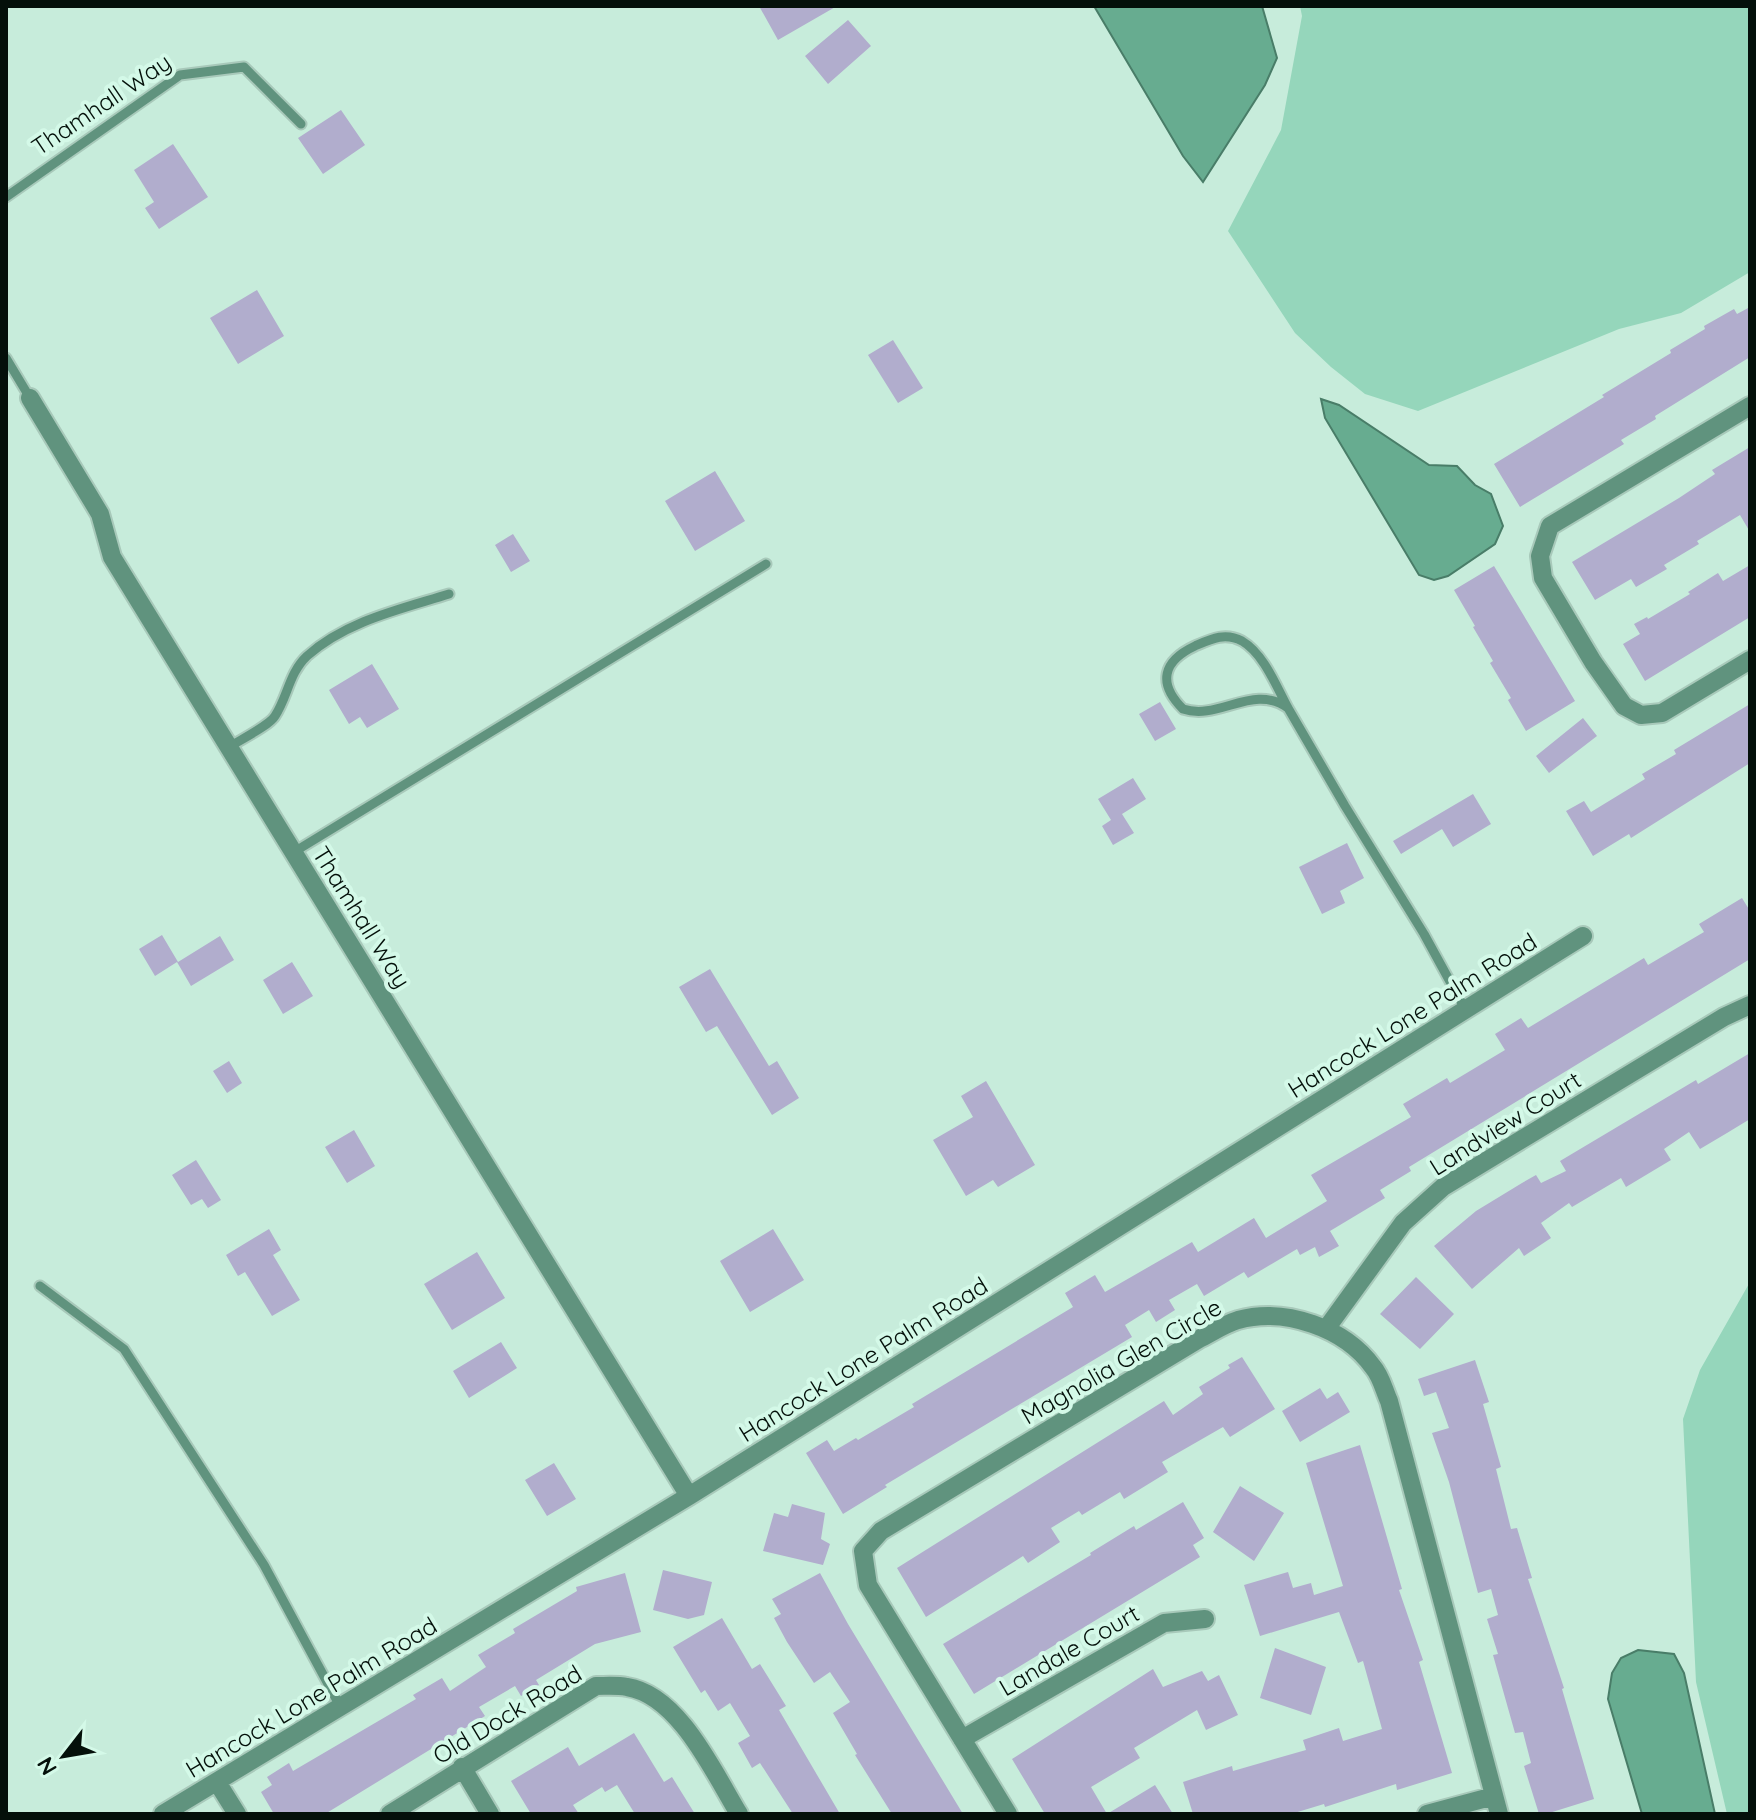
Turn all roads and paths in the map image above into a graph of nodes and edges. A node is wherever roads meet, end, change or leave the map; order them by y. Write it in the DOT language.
graph roads {
  1 [pos="301,124"];
  2 [pos="6,197"];
  3 [pos="6,358"];
  4 [pos="30,398"];
  5 [pos="1750,406"];
  6 [pos="766,564"];
  7 [pos="449,594"];
  8 [pos="1750,660"];
  9 [pos="1288,708"];
  10 [pos="229,747"];
  11 [pos="294,852"];
  12 [pos="1583,936"];
  13 [pos="1750,1005"];
  14 [pos="1465,1009"];
  15 [pos="40,1286"];
  16 [pos="1326,1329"];
  17 [pos="689,1496"];
  18 [pos="1205,1619"];
  19 [pos="341,1708"];
  20 [pos="962,1739"];
  21 [pos="462,1767"];
  22 [pos="217,1782"];
  23 [pos="1496,1805"];
  24 [pos="163,1814"];
  25 [pos="237,1814"];
  26 [pos="390,1814"];
  27 [pos="490,1814"];
  28 [pos="739,1814"];
  29 [pos="1008,1814"];
  30 [pos="1427,1814"];
  1 -- 2 [label="lane, Thamhall Way"];
  3 -- 4 [label="lane, Thamhall Way"];
  4 -- 10 [label="street, Thamhall Way"];
  5 -- 8 [label="street"];
  6 -- 11 [label="lane"];
  7 -- 10 [label="lane"];
  9 -- 9 [label="lane"];
  9 -- 14 [label="lane"];
  10 -- 11 [label="street, Thamhall Way"];
  11 -- 17 [label="street, Thamhall Way"];
  12 -- 14 [label="street, Hancock Lone Palm Road"];
  13 -- 16 [label="street, Landview Court"];
  14 -- 17 [label="street, Hancock Lone Palm Road"];
  15 -- 19 [label="lane"];
  16 -- 20 [label="street, Magnolia Glen Circle"];
  16 -- 23 [label="street, Magnolia Glen Circle"];
  17 -- 19 [label="street, Hancock Lone Palm Road"];
  18 -- 20 [label="street, Landale Court"];
  19 -- 22 [label="street, Hancock Lone Palm Road"];
  20 -- 29 [label="street, Magnolia Glen Circle"];
  21 -- 26 [label="street, Old Dock Road"];
  21 -- 27 [label="street"];
  21 -- 28 [label="street, Old Dock Road"];
  22 -- 24 [label="street, Hancock Lone Palm Road"];
  22 -- 25 [label="street"];
  23 -- 30 [label="street, Magnolia Glen Circle"];
}
